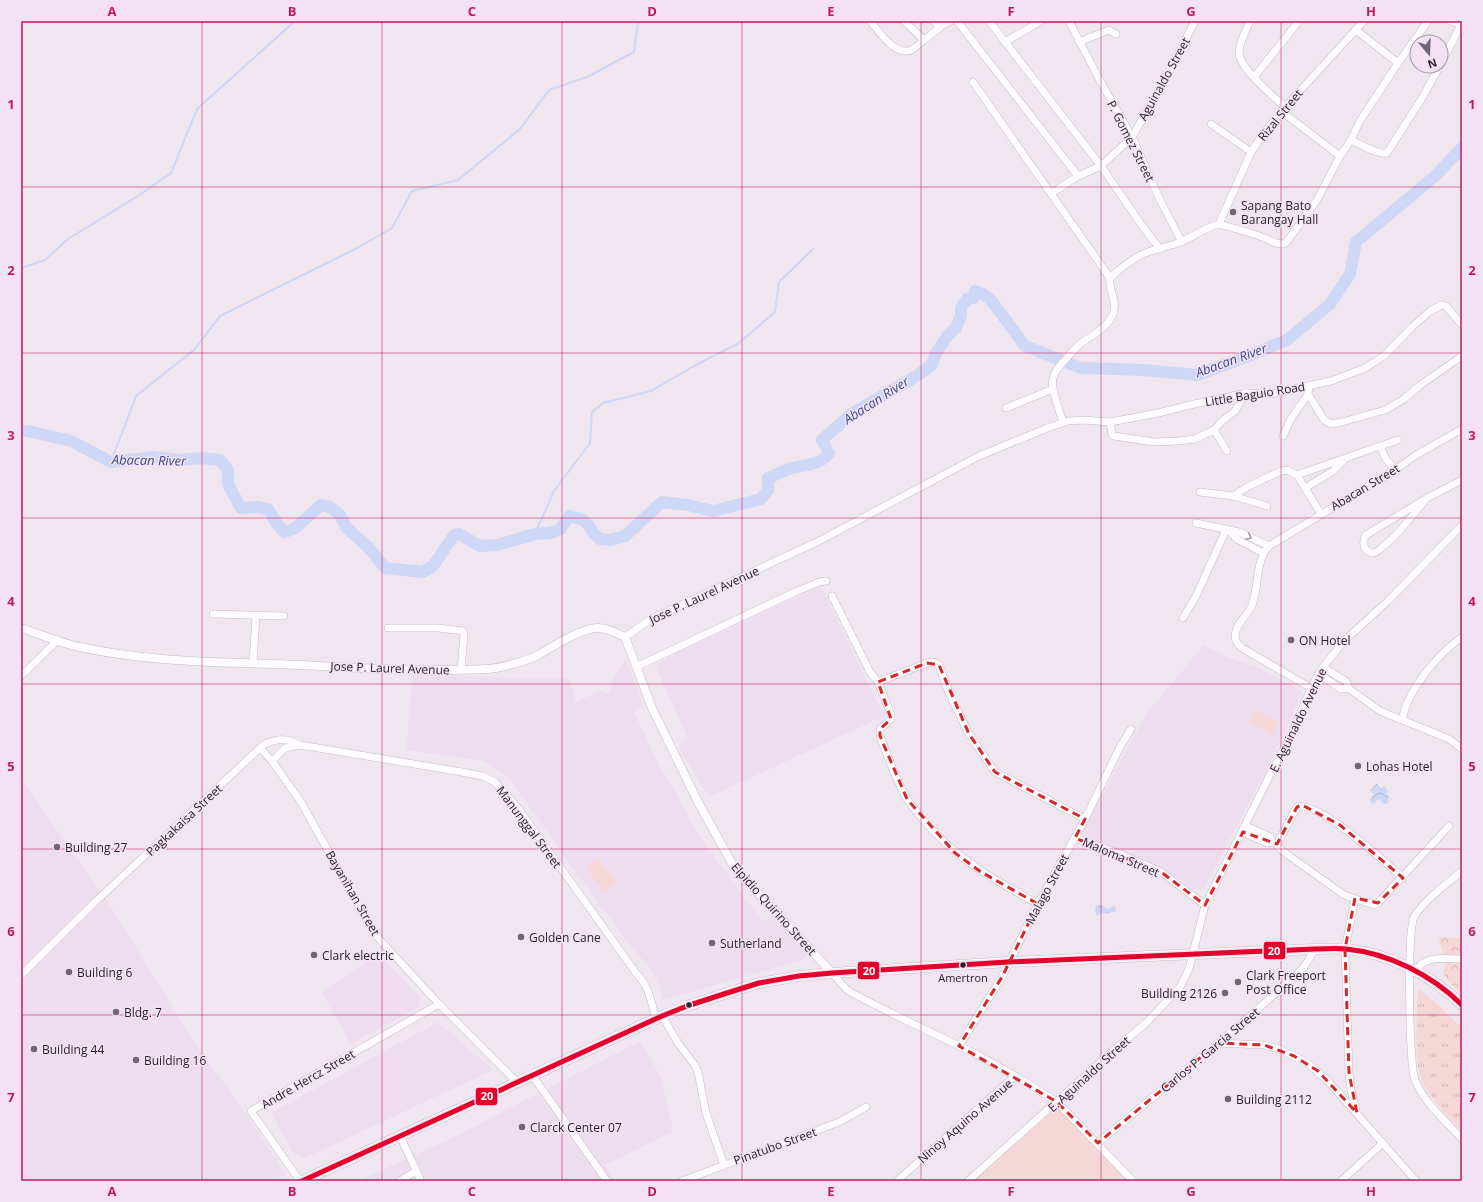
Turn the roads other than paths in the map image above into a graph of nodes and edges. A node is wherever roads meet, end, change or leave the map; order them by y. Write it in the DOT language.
graph roads {
  1 [pos="870,21"];
  2 [pos="904,21"];
  3 [pos="934,21"];
  4 [pos="951,21"];
  5 [pos="957,21"];
  6 [pos="989,21"];
  7 [pos="1041,21"];
  8 [pos="1069,21"];
  9 [pos="1195,21"];
  10 [pos="1250,21"];
  11 [pos="1299,21"];
  12 [pos="1364,21"];
  13 [pos="1428,21"];
  14 [pos="1450,21"];
  15 [pos="1462,24"];
  16 [pos="940,28"];
  17 [pos="1356,30"];
  18 [pos="1116,34"];
  19 [pos="924,40"];
  20 [pos="1005,42"];
  21 [pos="1079,42"];
  22 [pos="1449,48"];
  23 [pos="1398,62"];
  24 [pos="1436,74"];
  25 [pos="1254,77"];
  26 [pos="973,82"];
  27 [pos="1283,109"];
  28 [pos="1211,124"];
  29 [pos="1132,137"];
  30 [pos="1351,140"];
  31 [pos="1251,152"];
  32 [pos="1340,156"];
  33 [pos="1101,166"];
  34 [pos="1078,176"];
  35 [pos="1052,193"];
  36 [pos="1219,224"];
  37 [pos="1182,242"];
  38 [pos="1160,250"];
  39 [pos="1110,278"];
  40 [pos="1462,325"];
  41 [pos="1462,356"];
  42 [pos="1053,388"];
  43 [pos="1309,390"];
  44 [pos="1246,393"];
  45 [pos="1006,408"];
  46 [pos="1063,422"];
  47 [pos="1110,422"];
  48 [pos="1462,429"];
  49 [pos="1214,430"];
  50 [pos="1283,436"];
  51 [pos="1398,440"];
  52 [pos="1380,446"];
  53 [pos="1227,451"];
  54 [pos="1345,458"];
  55 [pos="1395,470"];
  56 [pos="1297,475"];
  57 [pos="1461,482"];
  58 [pos="1305,488"];
  59 [pos="1200,492"];
  60 [pos="1233,496"];
  61 [pos="1428,498"];
  62 [pos="1267,506"];
  63 [pos="1321,514"];
  64 [pos="1391,519"];
  65 [pos="1196,523"];
  66 [pos="1462,525"];
  67 [pos="1402,528"];
  68 [pos="1227,530"];
  69 [pos="1269,546"];
  70 [pos="1263,553"];
  71 [pos="826,581"];
  72 [pos="832,596"];
  73 [pos="213,614"];
  74 [pos="256,616"];
  75 [pos="284,616"];
  76 [pos="1183,618"];
  77 [pos="21,628"];
  78 [pos="388,628"];
  79 [pos="625,637"];
  80 [pos="1462,637"];
  81 [pos="58,640"];
  82 [pos="253,663"];
  83 [pos="636,667"];
  84 [pos="1323,667"];
  85 [pos="461,670"];
  86 [pos="1319,674"];
  87 [pos="21,676"];
  88 [pos="878,682"];
  89 [pos="1311,688"];
  90 [pos="1348,688"];
  91 [pos="1402,720"];
  92 [pos="1131,729"];
  93 [pos="278,740"];
  94 [pos="300,745"];
  95 [pos="260,748"];
  96 [pos="284,748"];
  97 [pos="1462,749"];
  98 [pos="272,761"];
  99 [pos="1086,819"];
  100 [pos="1449,826"];
  101 [pos="1244,829"];
  102 [pos="1075,838"];
  103 [pos="1274,843"];
  104 [pos="1462,871"];
  105 [pos="1403,878"];
  106 [pos="1355,899"];
  107 [pos="1038,904"];
  108 [pos="1205,905"];
  109 [pos="1315,949"];
  110 [pos="1345,949"];
  111 [pos="1192,954"];
  112 [pos="1462,959"];
  113 [pos="1008,962"];
  114 [pos="1412,969"];
  115 [pos="832,973"];
  116 [pos="21,975"];
  117 [pos="439,1004"];
  118 [pos="1462,1005"];
  119 [pos="659,1017"];
  120 [pos="1218,1044"];
  121 [pos="959,1046"];
  122 [pos="532,1075"];
  123 [pos="1015,1076"];
  124 [pos="517,1082"];
  125 [pos="1057,1102"];
  126 [pos="866,1107"];
  127 [pos="1357,1113"];
  128 [pos="400,1136"];
  129 [pos="1462,1139"];
  130 [pos="1098,1143"];
  131 [pos="1383,1143"];
  132 [pos="724,1165"];
  133 [pos="416,1171"];
  134 [pos="301,1181"];
  135 [pos="400,1181"];
  136 [pos="421,1181"];
  137 [pos="608,1181"];
  138 [pos="682,1181"];
  139 [pos="897,1181"];
  140 [pos="968,1181"];
  141 [pos="1133,1181"];
  142 [pos="1342,1181"];
  143 [pos="1416,1181"];
  1 -- 19 [label="street"];
  2 -- 19 [label="street"];
  3 -- 16 [label="street"];
  4 -- 16 [label="street"];
  5 -- 34 [label="street"];
  6 -- 20 [label="street"];
  7 -- 20 [label="street"];
  8 -- 21 [label="street, P. Gomez Street"];
  9 -- 29 [label="street, Aguinaldo Street"];
  10 -- 25 [label="street"];
  11 -- 25 [label="street"];
  12 -- 17 [label="street, Rizal Street"];
  13 -- 23 [label="street"];
  14 -- 15 [label="street"];
  15 -- 22 [label="street"];
  16 -- 19 [label="street"];
  17 -- 23 [label="street"];
  17 -- 27 [label="street, Rizal Street"];
  18 -- 21 [label="street"];
  20 -- 33 [label="street"];
  21 -- 29 [label="street, P. Gomez Street"];
  23 -- 30 [label="street"];
  24 -- 30 [label="street"];
  25 -- 27 [label="street"];
  26 -- 35 [label="street"];
  27 -- 31 [label="street, Rizal Street"];
  27 -- 32 [label="street"];
  28 -- 31 [label="street"];
  29 -- 33 [label="street, Aguinaldo Street"];
  29 -- 37 [label="street, P. Gomez Street"];
  30 -- 32 [label="street"];
  31 -- 36 [label="street, Rizal Street"];
  32 -- 36 [label="street"];
  33 -- 34 [label="street, Aguinaldo Street"];
  33 -- 38 [label="street"];
  34 -- 35 [label="street, Aguinaldo Street"];
  35 -- 39 [label="street"];
  36 -- 37 [label="street"];
  37 -- 38 [label="street"];
  38 -- 39 [label="street"];
  39 -- 42 [label="street"];
  40 -- 43 [label="street, Little Baguio Road"];
  41 -- 43 [label="street"];
  42 -- 45 [label="street"];
  42 -- 46 [label="street"];
  43 -- 44 [label="street, Little Baguio Road"];
  43 -- 50 [label="street"];
  44 -- 47 [label="street, Little Baguio Road"];
  44 -- 49 [label="street"];
  46 -- 47 [label="street, Little Baguio Road"];
  46 -- 79 [label="street, Jose P. Laurel Avenue"];
  47 -- 49 [label="street"];
  48 -- 55 [label="street, Abacan Street"];
  49 -- 53 [label="street"];
  51 -- 52 [label="street"];
  52 -- 54 [label="street"];
  52 -- 55 [label="street"];
  54 -- 56 [label="street"];
  54 -- 58 [label="street"];
  55 -- 63 [label="street, Abacan Street"];
  56 -- 58 [label="street"];
  56 -- 60 [label="street"];
  57 -- 61 [label="street"];
  58 -- 63 [label="street"];
  59 -- 60 [label="street"];
  60 -- 62 [label="street"];
  61 -- 64 [label="street"];
  61 -- 67 [label="street"];
  63 -- 69 [label="street, Abacan Street"];
  64 -- 67 [label="street"];
  64 -- 67 [label="street"];
  65 -- 68 [label="street"];
  66 -- 84 [label="street, E. Aguinaldo Avenue"];
  68 -- 69 [label="street, one-way"];
  68 -- 70 [label="street"];
  68 -- 76 [label="street"];
  69 -- 70 [label="street, Abacan Street"];
  70 -- 89 [label="street, Abacan Street"];
  71 -- 83 [label="street"];
  72 -- 88 [label="street"];
  73 -- 74 [label="street"];
  74 -- 75 [label="street"];
  74 -- 82 [label="street"];
  77 -- 81 [label="street, Jose P. Laurel Avenue"];
  78 -- 85 [label="street"];
  79 -- 83 [label="street, Elpidio Quirino Street"];
  79 -- 85 [label="street, Jose P. Laurel Avenue"];
  80 -- 91 [label="street"];
  81 -- 82 [label="street, Jose P. Laurel Avenue"];
  81 -- 87 [label="street"];
  82 -- 85 [label="street, Jose P. Laurel Avenue"];
  83 -- 115 [label="street, Elpidio Quirino Street"];
  84 -- 86 [label="street, E. Aguinaldo Avenue"];
  84 -- 90 [label="street"];
  86 -- 89 [label="street, E. Aguinaldo Avenue"];
  86 -- 90 [label="street"];
  88 -- 99 [label="street"];
  88 -- 107 [label="street"];
  89 -- 101 [label="street, E. Aguinaldo Avenue"];
  90 -- 91 [label="street"];
  91 -- 97 [label="street"];
  92 -- 99 [label="street, Malago Street"];
  93 -- 94 [label="street, Manunggal Street"];
  93 -- 95 [label="street"];
  93 -- 96 [label="street"];
  94 -- 96 [label="street, Manunggal Street"];
  94 -- 119 [label="street, Manunggal Street"];
  95 -- 98 [label="street"];
  95 -- 116 [label="street, Pagkakaisa Street"];
  96 -- 98 [label="street"];
  98 -- 117 [label="street, Bayanihan Street"];
  99 -- 102 [label="street, Malago Street"];
  100 -- 105 [label="street"];
  101 -- 103 [label="street"];
  101 -- 108 [label="street, E. Aguinaldo Avenue"];
  102 -- 107 [label="street, Malago Street"];
  102 -- 108 [label="street, Maloma Street"];
  103 -- 105 [label="street"];
  103 -- 106 [label="street"];
  104 -- 114 [label="street"];
  105 -- 106 [label="street"];
  106 -- 110 [label="street"];
  107 -- 113 [label="street, Malago Street"];
  108 -- 111 [label="street, E. Aguinaldo Avenue"];
  109 -- 110 [label="main road"];
  109 -- 111 [label="main road"];
  109 -- 120 [label="street, Carlos P. Garcia Street"];
  110 -- 114 [label="main road"];
  110 -- 127 [label="street"];
  111 -- 113 [label="main road"];
  111 -- 125 [label="street, E. Aguinaldo Street"];
  112 -- 114 [label="street"];
  113 -- 115 [label="main road"];
  113 -- 121 [label="street, Malago Street"];
  114 -- 118 [label="main road"];
  114 -- 129 [label="street"];
  115 -- 119 [label="main road"];
  115 -- 121 [label="street, Elpidio Quirino Street"];
  117 -- 124 [label="street, Bayanihan Street"];
  117 -- 134 [label="street, Andre Hercz Street"];
  119 -- 122 [label="main road"];
  119 -- 132 [label="street, Manunggal Street"];
  120 -- 127 [label="street"];
  120 -- 130 [label="street, Carlos P. Garcia Street"];
  121 -- 123 [label="street, Elpidio Quirino Street"];
  122 -- 124 [label="main road"];
  122 -- 137 [label="street"];
  123 -- 125 [label="street, Elpidio Quirino Street"];
  123 -- 139 [label="street, Ninoy Aquino Avenue"];
  124 -- 128 [label="main road"];
  125 -- 130 [label="street, Elpidio Quirino Street"];
  125 -- 140 [label="street, E. Aguinaldo Street"];
  126 -- 132 [label="street, Pinatubo Street"];
  127 -- 131 [label="street"];
  128 -- 133 [label="street"];
  128 -- 134 [label="main road"];
  130 -- 141 [label="street, Elpidio Quirino Street"];
  131 -- 142 [label="street"];
  131 -- 143 [label="street"];
  132 -- 138 [label="street, Pinatubo Street"];
  133 -- 135 [label="street"];
  133 -- 136 [label="street"];
}
